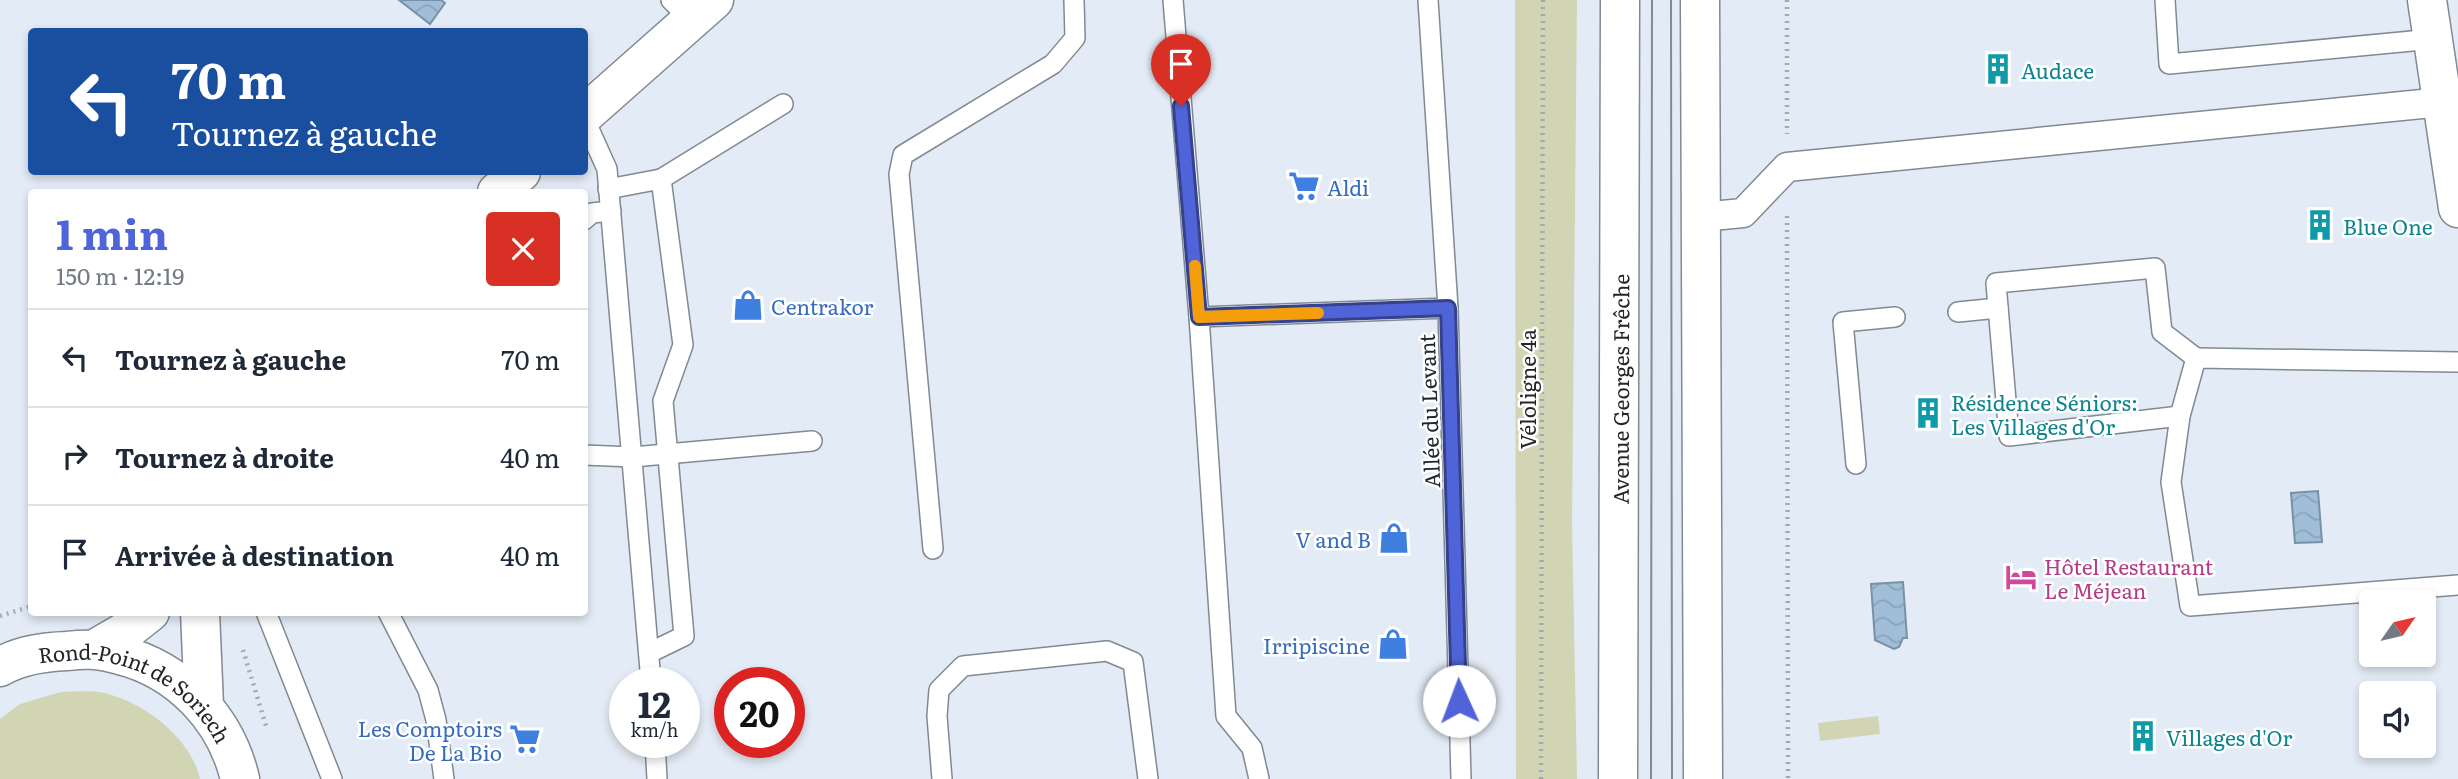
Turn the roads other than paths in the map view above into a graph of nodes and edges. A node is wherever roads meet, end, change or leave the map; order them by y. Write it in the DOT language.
graph roads {
  1 [pos="1074,0"];
  2 [pos="1173,0"];
  3 [pos="1428,0"];
  4 [pos="1620,0"];
  5 [pos="1700,0"];
  6 [pos="2165,0"];
  7 [pos="2427,0"];
  8 [pos="692,7"];
  9 [pos="2433,39"];
  10 [pos="2442,102"];
  11 [pos="783,104"];
  12 [pos="588,113"];
  13 [pos="588,126"];
  14 [pos="517,175"];
  15 [pos="661,179"];
  16 [pos="501,189"];
  17 [pos="608,189"];
  18 [pos="2458,208"];
  19 [pos="611,211"];
  20 [pos="588,216"];
  21 [pos="1701,217"];
  22 [pos="1448,308"];
  23 [pos="1998,308"];
  24 [pos="1958,312"];
  25 [pos="1199,317"];
  26 [pos="1895,317"];
  27 [pos="2196,358"];
  28 [pos="2458,362"];
  29 [pos="2180,416"];
  30 [pos="811,441"];
  31 [pos="668,453"];
  32 [pos="588,455"];
  33 [pos="633,457"];
  34 [pos="1856,464"];
  35 [pos="933,549"];
  36 [pos="2458,585"];
  37 [pos="145,616"];
  38 [pos="200,616"];
  39 [pos="268,616"];
  40 [pos="389,616"];
  41 [pos="95,649"];
  42 [pos="649,653"];
  43 [pos="0,667"];
  44 [pos="650,667"];
  45 [pos="204,705"];
  46 [pos="656,758"];
  47 [pos="240,779"];
  48 [pos="332,779"];
  49 [pos="444,779"];
  50 [pos="657,779"];
  51 [pos="942,779"];
  52 [pos="1148,779"];
  53 [pos="1259,779"];
  54 [pos="1461,779"];
  55 [pos="1618,779"];
  56 [pos="1703,779"];
  1 -- 35 [label="lane"];
  2 -- 25 [label="lane"];
  3 -- 22 [label="lane, Allée du Levant"];
  4 -- 55 [label="main road, Avenue Georges Frêche"];
  5 -- 21 [label="main road"];
  6 -- 9 [label="lane"];
  7 -- 9 [label="main road"];
  8 -- 12 [label="main road"];
  9 -- 10 [label="main road"];
  10 -- 18 [label="main road"];
  10 -- 21 [label="street"];
  11 -- 15 [label="lane"];
  13 -- 17 [label="lane"];
  14 -- 16 [label="main road"];
  15 -- 17 [label="lane"];
  15 -- 31 [label="lane"];
  17 -- 19 [label="lane"];
  19 -- 20 [label="lane"];
  19 -- 33 [label="lane"];
  21 -- 56 [label="main road"];
  22 -- 25 [label="lane"];
  22 -- 54 [label="lane, Allée du Levant"];
  23 -- 24 [label="lane"];
  23 -- 27 [label="lane"];
  23 -- 29 [label="lane"];
  25 -- 53 [label="lane"];
  26 -- 34 [label="lane"];
  27 -- 28 [label="lane"];
  27 -- 29 [label="lane"];
  29 -- 36 [label="lane"];
  30 -- 31 [label="lane"];
  31 -- 33 [label="lane"];
  31 -- 42 [label="lane"];
  32 -- 33 [label="lane"];
  33 -- 42 [label="lane"];
  37 -- 41 [label="main road"];
  38 -- 45 [label="main road"];
  39 -- 48 [label="lane"];
  40 -- 49 [label="lane"];
  41 -- 43 [label="main road, Rond-Point de Soriech"];
  41 -- 45 [label="main road, Rond-Point de Soriech"];
  42 -- 44 [label="lane"];
  45 -- 47 [label="main road, Rond-Point de Soriech"];
  46 -- 50 [label="lane"];
  51 -- 52 [label="lane"];
}
